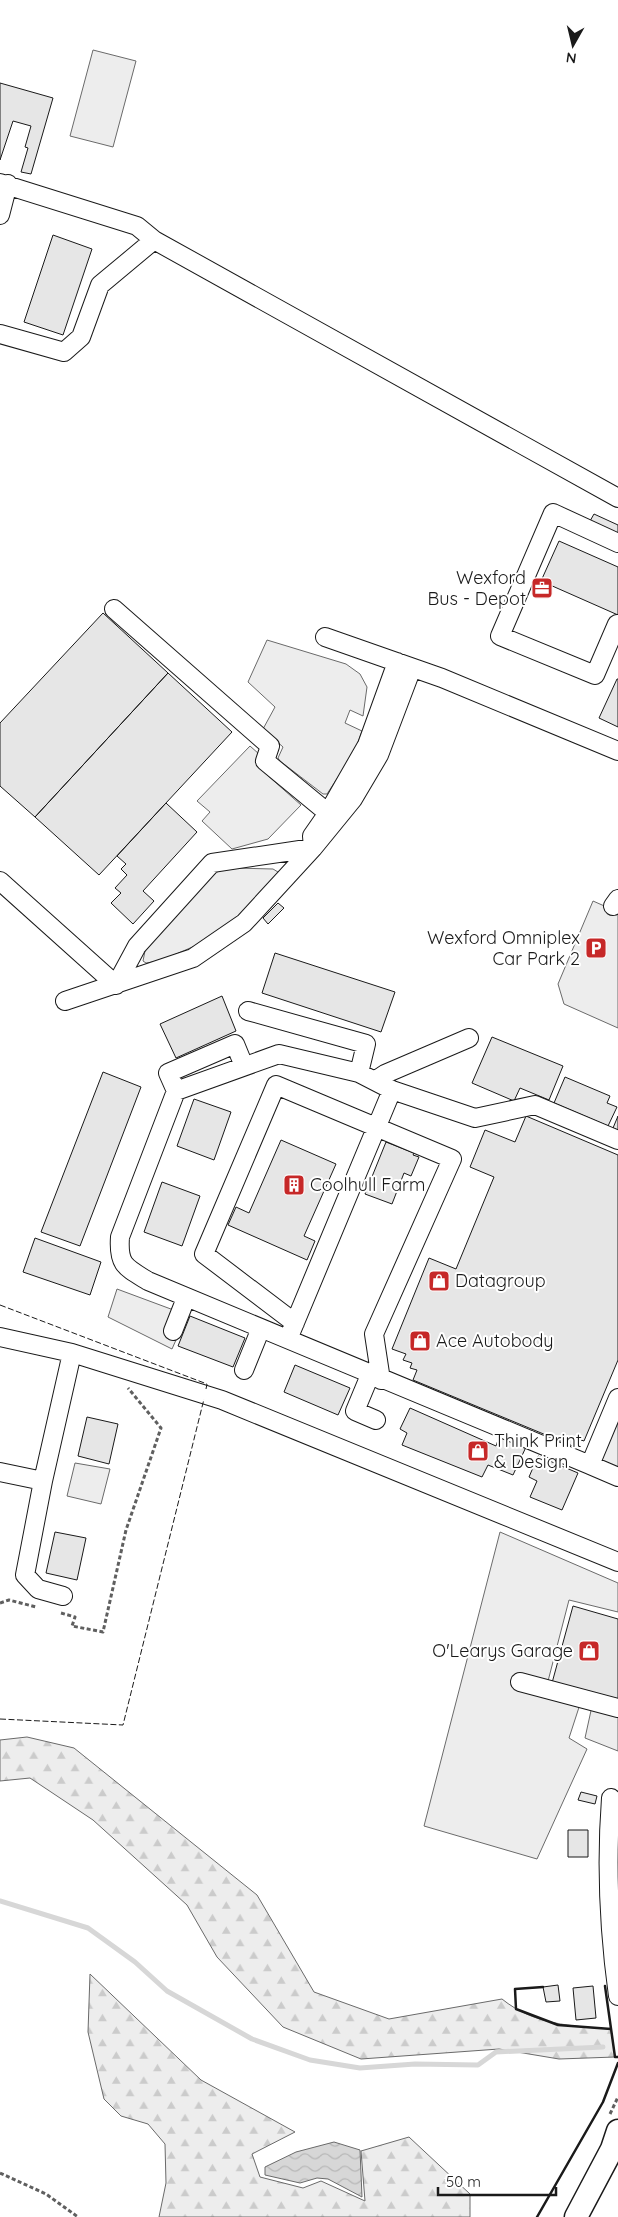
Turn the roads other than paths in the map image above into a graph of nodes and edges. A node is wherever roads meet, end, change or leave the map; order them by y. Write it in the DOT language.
graph roads {
  1 [pos="4,184"];
  2 [pos="0,215"];
  3 [pos="154,240"];
  4 [pos="0,334"];
  5 [pos="618,498"];
  6 [pos="618,543"];
  7 [pos="114,610"];
  8 [pos="617,624"];
  9 [pos="325,637"];
  10 [pos="405,665"];
  11 [pos="618,751"];
  12 [pos="328,813"];
  13 [pos="313,848"];
  14 [pos="0,881"];
  15 [pos="116,984"];
  16 [pos="65,1000"];
  17 [pos="248,1011"];
  18 [pos="469,1038"];
  19 [pos="244,1066"];
  20 [pos="359,1073"];
  21 [pos="376,1080"];
  22 [pos="392,1090"];
  23 [pos="176,1091"];
  24 [pos="377,1127"];
  25 [pos="618,1140"];
  26 [pos="186,1298"];
  27 [pos="294,1322"];
  28 [pos="260,1328"];
  29 [pos="172,1331"];
  30 [pos="0,1337"];
  31 [pos="288,1340"];
  32 [pos="72,1353"];
  33 [pos="244,1370"];
  34 [pos="376,1377"];
  35 [pos="618,1398"];
  36 [pos="376,1420"];
  37 [pos="590,1465"];
  38 [pos="0,1472"];
  39 [pos="618,1476"];
  40 [pos="44,1482"];
  41 [pos="618,1562"];
  42 [pos="61,1604"];
  43 [pos="520,1682"];
  44 [pos="615,1707"];
  45 [pos="611,1798"];
  46 [pos="618,1996"];
  47 [pos="618,2131"];
  48 [pos="576,2217"];
  1 -- 2 [label="street"];
  1 -- 3 [label="street"];
  3 -- 4 [label="street"];
  3 -- 5 [label="street"];
  6 -- 8 [label="street"];
  7 -- 12 [label="street"];
  9 -- 10 [label="street"];
  10 -- 11 [label="street"];
  10 -- 12 [label="street"];
  10 -- 13 [label="street"];
  12 -- 13 [label="street"];
  13 -- 15 [label="street"];
  13 -- 15 [label="street"];
  14 -- 15 [label="street"];
  15 -- 16 [label="street"];
  17 -- 20 [label="street"];
  18 -- 21 [label="street"];
  19 -- 20 [label="street"];
  19 -- 23 [label="street"];
  19 -- 23 [label="street"];
  20 -- 21 [label="street"];
  21 -- 22 [label="street"];
  22 -- 24 [label="street"];
  22 -- 25 [label="street"];
  23 -- 26 [label="street"];
  24 -- 27 [label="street"];
  24 -- 27 [label="street"];
  24 -- 34 [label="street"];
  26 -- 28 [label="street"];
  26 -- 29 [label="street"];
  27 -- 31 [label="street"];
  28 -- 31 [label="street"];
  28 -- 33 [label="street"];
  30 -- 32 [label="street"];
  31 -- 34 [label="street"];
  32 -- 40 [label="street"];
  32 -- 41 [label="street"];
  34 -- 36 [label="street"];
  34 -- 37 [label="street"];
  35 -- 37 [label="street"];
  37 -- 39 [label="street"];
  38 -- 40 [label="street"];
  40 -- 42 [label="street"];
  43 -- 44 [label="street"];
  45 -- 46 [label="street"];
  47 -- 48 [label="main road"];
}
